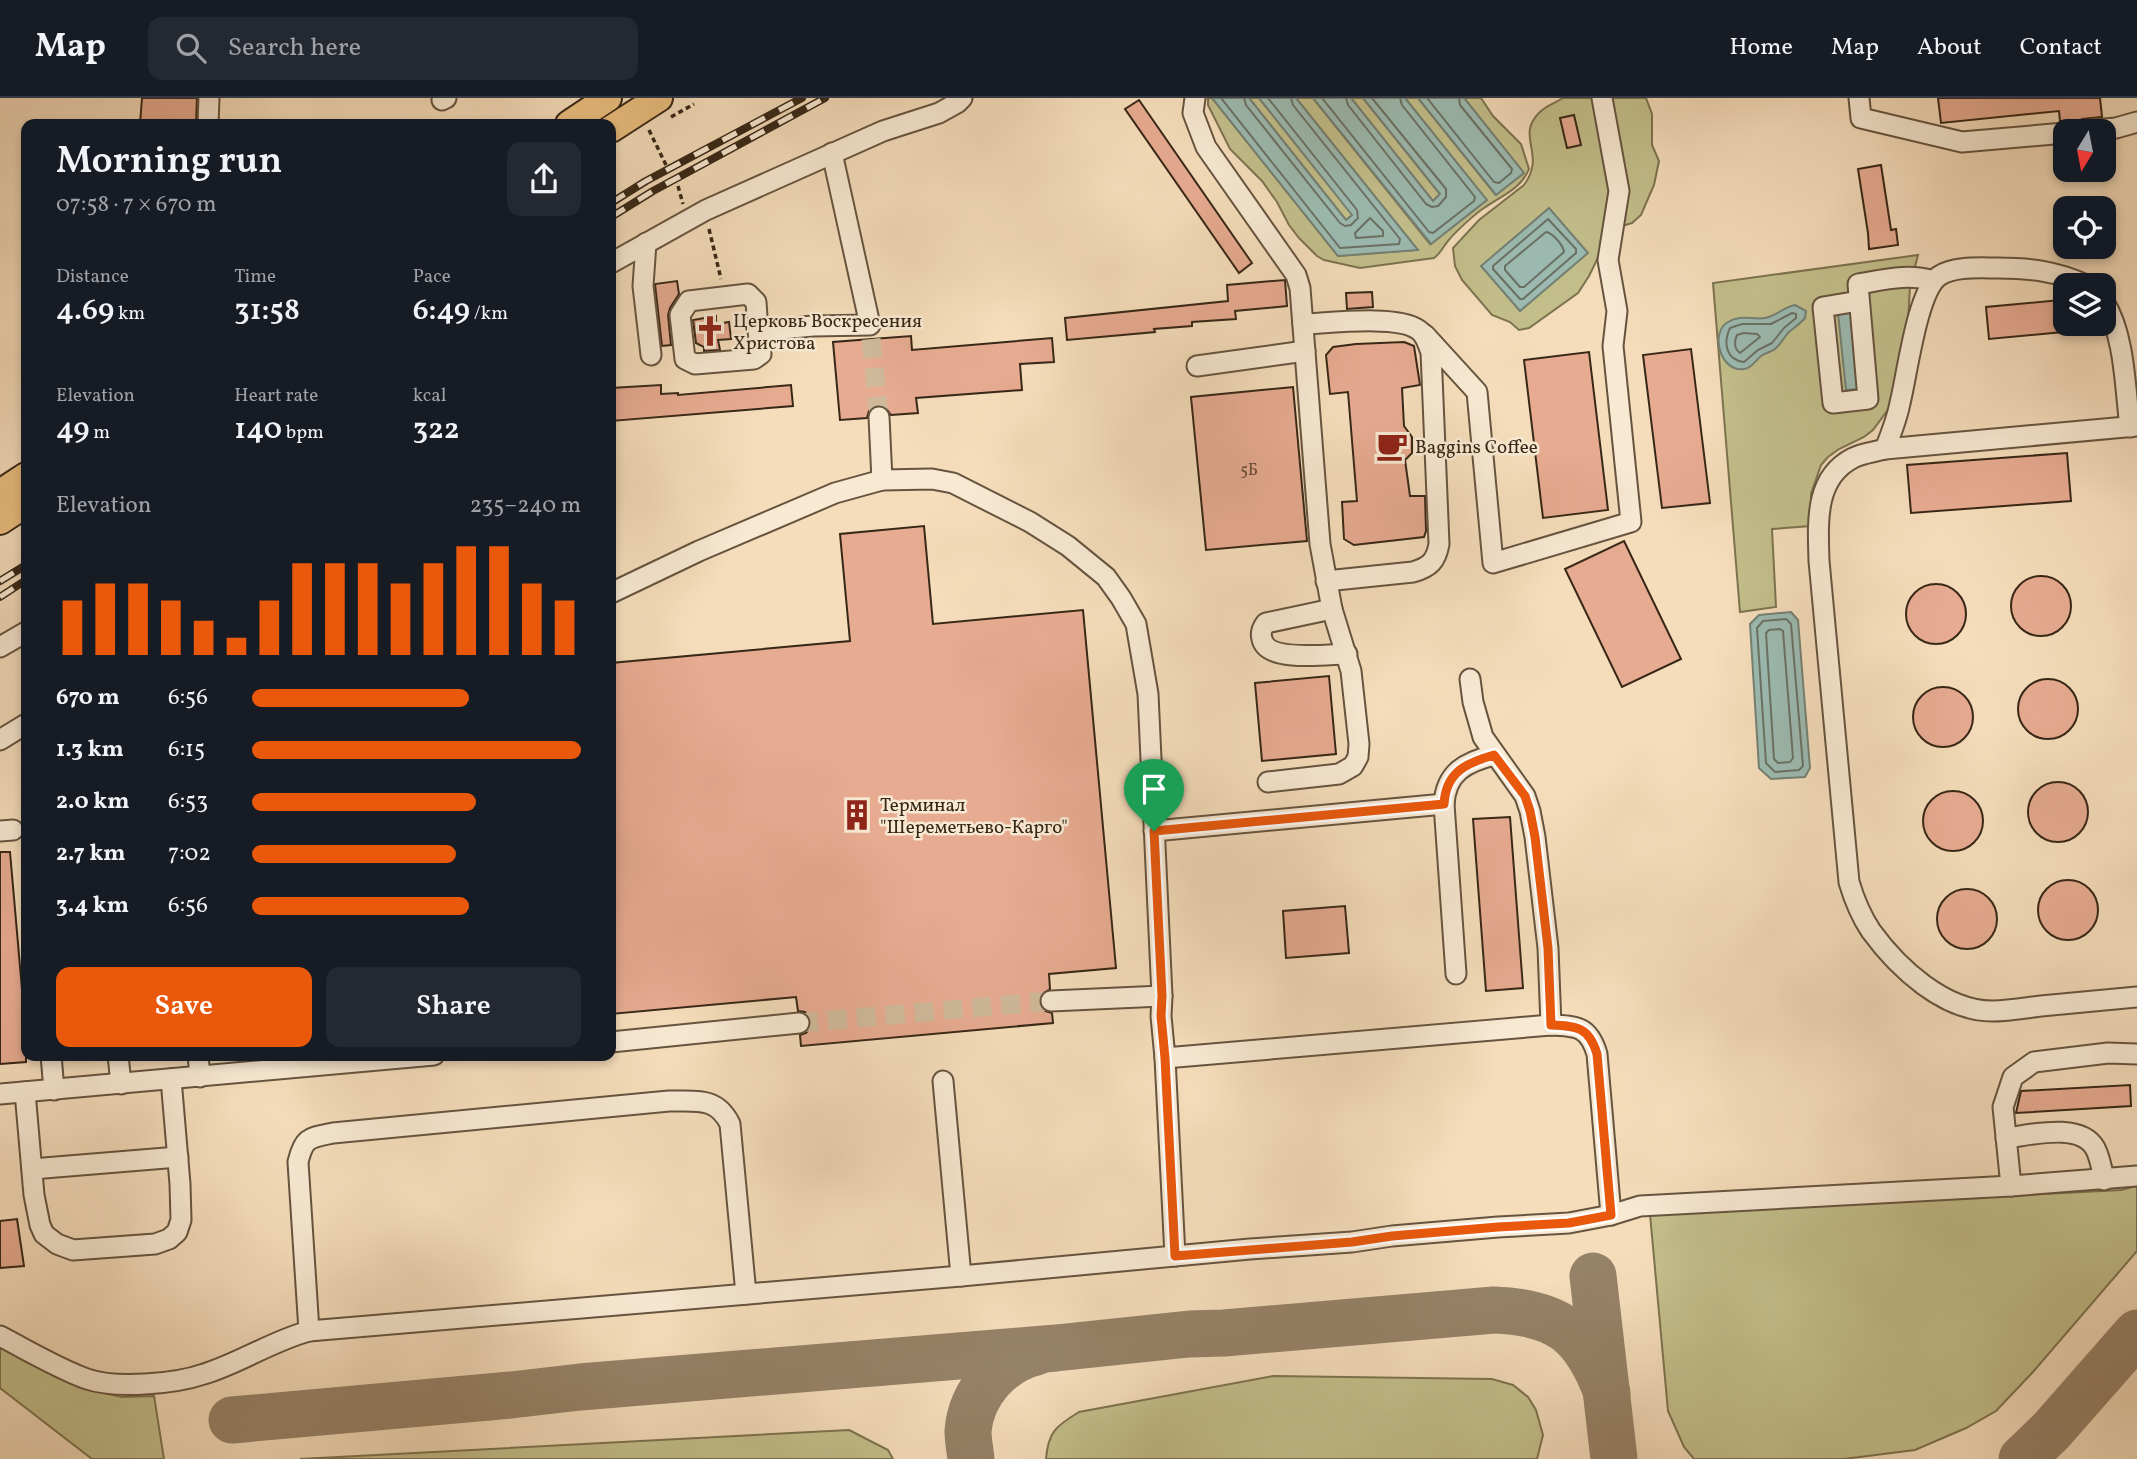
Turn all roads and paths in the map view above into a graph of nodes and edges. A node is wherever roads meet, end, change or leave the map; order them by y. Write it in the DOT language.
graph roads {
  1 [pos="209,98"];
  2 [pos="608,98"];
  3 [pos="962,98"];
  4 [pos="1195,98"];
  5 [pos="1602,98"];
  6 [pos="1859,98"];
  7 [pos="694,104"];
  8 [pos="665,107"];
  9 [pos="208,119"];
  10 [pos="576,119"];
  11 [pos="2137,121"];
  12 [pos="616,127"];
  13 [pos="2116,128"];
  14 [pos="648,130"];
  15 [pos="2053,134"];
  16 [pos="832,153"];
  17 [pos="666,164"];
  18 [pos="695,215"];
  19 [pos="646,243"];
  20 [pos="616,260"];
  21 [pos="2054,273"];
  22 [pos="1933,281"];
  23 [pos="723,297"];
  24 [pos="1859,301"];
  25 [pos="1303,324"];
  26 [pos="2116,329"];
  27 [pos="758,331"];
  28 [pos="1425,335"];
  29 [pos="1305,351"];
  30 [pos="650,355"];
  31 [pos="1197,366"];
  32 [pos="879,416"];
  33 [pos="2134,427"];
  34 [pos="1885,449"];
  35 [pos="21,479"];
  36 [pos="882,480"];
  37 [pos="0,493"];
  38 [pos="21,507"];
  39 [pos="0,521"];
  40 [pos="1326,581"];
  41 [pos="616,591"];
  42 [pos="1332,609"];
  43 [pos="21,635"];
  44 [pos="0,647"];
  45 [pos="1347,654"];
  46 [pos="1470,679"];
  47 [pos="21,727"];
  48 [pos="0,740"];
  49 [pos="1494,755"];
  50 [pos="1268,782"];
  51 [pos="1444,804"];
  52 [pos="1154,831"];
  53 [pos="1456,974"];
  54 [pos="1162,996"];
  55 [pos="2137,997"];
  56 [pos="1051,1001"];
  57 [pos="799,1023"];
  58 [pos="1551,1025"];
  59 [pos="616,1041"];
  60 [pos="2137,1054"];
  61 [pos="1165,1058"];
  62 [pos="52,1061"];
  63 [pos="119,1061"];
  64 [pos="199,1061"];
  65 [pos="303,1061"];
  66 [pos="284,1062"];
  67 [pos="200,1077"];
  68 [pos="171,1079"];
  69 [pos="943,1081"];
  70 [pos="121,1084"];
  71 [pos="54,1090"];
  72 [pos="25,1092"];
  73 [pos="0,1094"];
  74 [pos="2006,1138"];
  75 [pos="178,1157"];
  76 [pos="32,1169"];
  77 [pos="2137,1176"];
  78 [pos="2104,1180"];
  79 [pos="2011,1186"];
  80 [pos="1611,1215"];
  81 [pos="1175,1256"];
  82 [pos="961,1276"];
  83 [pos="746,1294"];
  84 [pos="309,1331"];
  85 [pos="0,1336"];
  1 -- 9 [label="lane"];
  2 -- 10 [label="main road"];
  3 -- 16 [label="lane"];
  4 -- 25 [label="lane"];
  5 -- 28 [label="lane"];
  6 -- 15 [label="lane"];
  7 -- 8 [label="path"];
  8 -- 12 [label="main road"];
  11 -- 13 [label="lane"];
  14 -- 17 [label="path"];
  16 -- 18 [label="lane"];
  16 -- 27 [label="lane"];
  18 -- 19 [label="lane"];
  18 -- 23 [label="path"];
  19 -- 20 [label="lane"];
  19 -- 30 [label="lane"];
  21 -- 22 [label="lane"];
  22 -- 24 [label="lane"];
  22 -- 34 [label="lane"];
  23 -- 27 [label="lane"];
  23 -- 27 [label="lane"];
  24 -- 24 [label="lane"];
  25 -- 28 [label="lane"];
  25 -- 29 [label="lane"];
  26 -- 33 [label="lane"];
  28 -- 40 [label="lane"];
  29 -- 31 [label="lane"];
  29 -- 40 [label="lane"];
  32 -- 36 [label="lane"];
  33 -- 34 [label="lane"];
  34 -- 55 [label="lane"];
  35 -- 37 [label="main road"];
  36 -- 41 [label="lane"];
  36 -- 52 [label="lane"];
  38 -- 39 [label="main road"];
  40 -- 42 [label="lane"];
  42 -- 45 [label="lane"];
  42 -- 45 [label="lane"];
  43 -- 44 [label="lane"];
  45 -- 50 [label="lane"];
  46 -- 49 [label="lane"];
  47 -- 48 [label="lane"];
  49 -- 51 [label="lane"];
  49 -- 58 [label="lane"];
  51 -- 52 [label="lane"];
  51 -- 53 [label="lane"];
  52 -- 54 [label="lane"];
  54 -- 56 [label="lane"];
  54 -- 61 [label="lane"];
  57 -- 59 [label="lane"];
  58 -- 61 [label="lane"];
  58 -- 80 [label="lane"];
  60 -- 74 [label="lane"];
  61 -- 81 [label="lane"];
  62 -- 71 [label="lane"];
  63 -- 70 [label="lane"];
  64 -- 67 [label="lane"];
  65 -- 66 [label="lane"];
  66 -- 67 [label="lane"];
  67 -- 68 [label="lane"];
  68 -- 70 [label="lane"];
  68 -- 75 [label="lane"];
  69 -- 82 [label="lane"];
  70 -- 71 [label="lane"];
  71 -- 72 [label="lane"];
  72 -- 73 [label="lane"];
  72 -- 76 [label="lane"];
  74 -- 78 [label="lane"];
  74 -- 79 [label="lane"];
  75 -- 76 [label="lane"];
  75 -- 76 [label="lane"];
  77 -- 78 [label="lane"];
  78 -- 79 [label="lane"];
  79 -- 80 [label="lane"];
  80 -- 81 [label="lane"];
  81 -- 82 [label="lane"];
  82 -- 83 [label="lane"];
  83 -- 84 [label="lane"];
  83 -- 84 [label="lane"];
  84 -- 85 [label="lane"];
}
